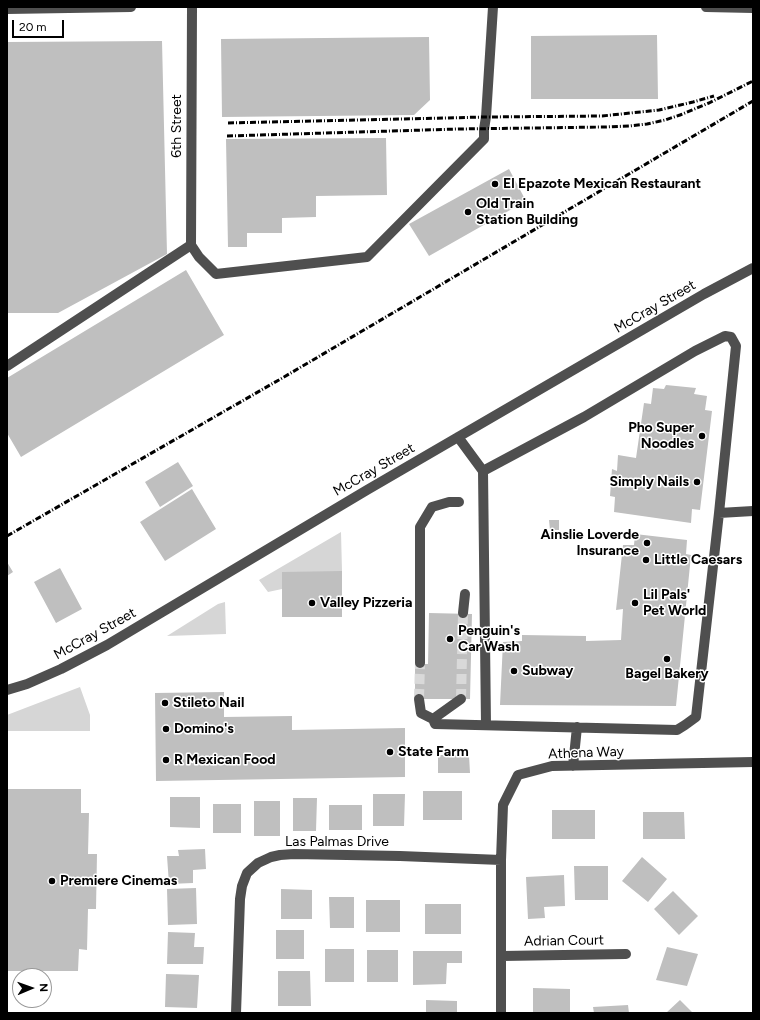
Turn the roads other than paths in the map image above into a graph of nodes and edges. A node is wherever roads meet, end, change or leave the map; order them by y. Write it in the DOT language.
graph roads {
  1 [pos="131,7"];
  2 [pos="192,7"];
  3 [pos="493,7"];
  4 [pos="706,7"];
  5 [pos="753,8"];
  6 [pos="7,9"];
  7 [pos="191,245"];
  8 [pos="753,268"];
  9 [pos="7,366"];
  10 [pos="458,438"];
  11 [pos="483,471"];
  12 [pos="458,502"];
  13 [pos="753,511"];
  14 [pos="719,513"];
  15 [pos="465,594"];
  16 [pos="463,614"];
  17 [pos="420,664"];
  18 [pos="7,690"];
  19 [pos="419,699"];
  20 [pos="461,699"];
  21 [pos="433,719"];
  22 [pos="486,725"];
  23 [pos="577,727"];
  24 [pos="753,762"];
  25 [pos="573,766"];
  26 [pos="501,860"];
  27 [pos="626,954"];
  28 [pos="502,956"];
  29 [pos="236,1013"];
  30 [pos="501,1013"];
  1 -- 6 [label="street"];
  2 -- 7 [label="street, 6th Street"];
  3 -- 7 [label="street"];
  4 -- 5 [label="street"];
  7 -- 9 [label="street"];
  8 -- 10 [label="street, McCray Street"];
  10 -- 11 [label="street"];
  10 -- 18 [label="street, McCray Street"];
  11 -- 14 [label="street"];
  11 -- 22 [label="street"];
  12 -- 17 [label="street"];
  13 -- 14 [label="street"];
  14 -- 23 [label="street"];
  15 -- 16 [label="street"];
  19 -- 21 [label="street"];
  20 -- 21 [label="street"];
  21 -- 22 [label="street"];
  22 -- 23 [label="street"];
  23 -- 25 [label="street"];
  24 -- 25 [label="street, Athena Way"];
  25 -- 26 [label="street, Athena Way"];
  26 -- 28 [label="street, Athena Way"];
  26 -- 29 [label="street, Las Palmas Drive"];
  27 -- 28 [label="street, Adrian Court"];
  28 -- 30 [label="street, Athena Way"];
}
